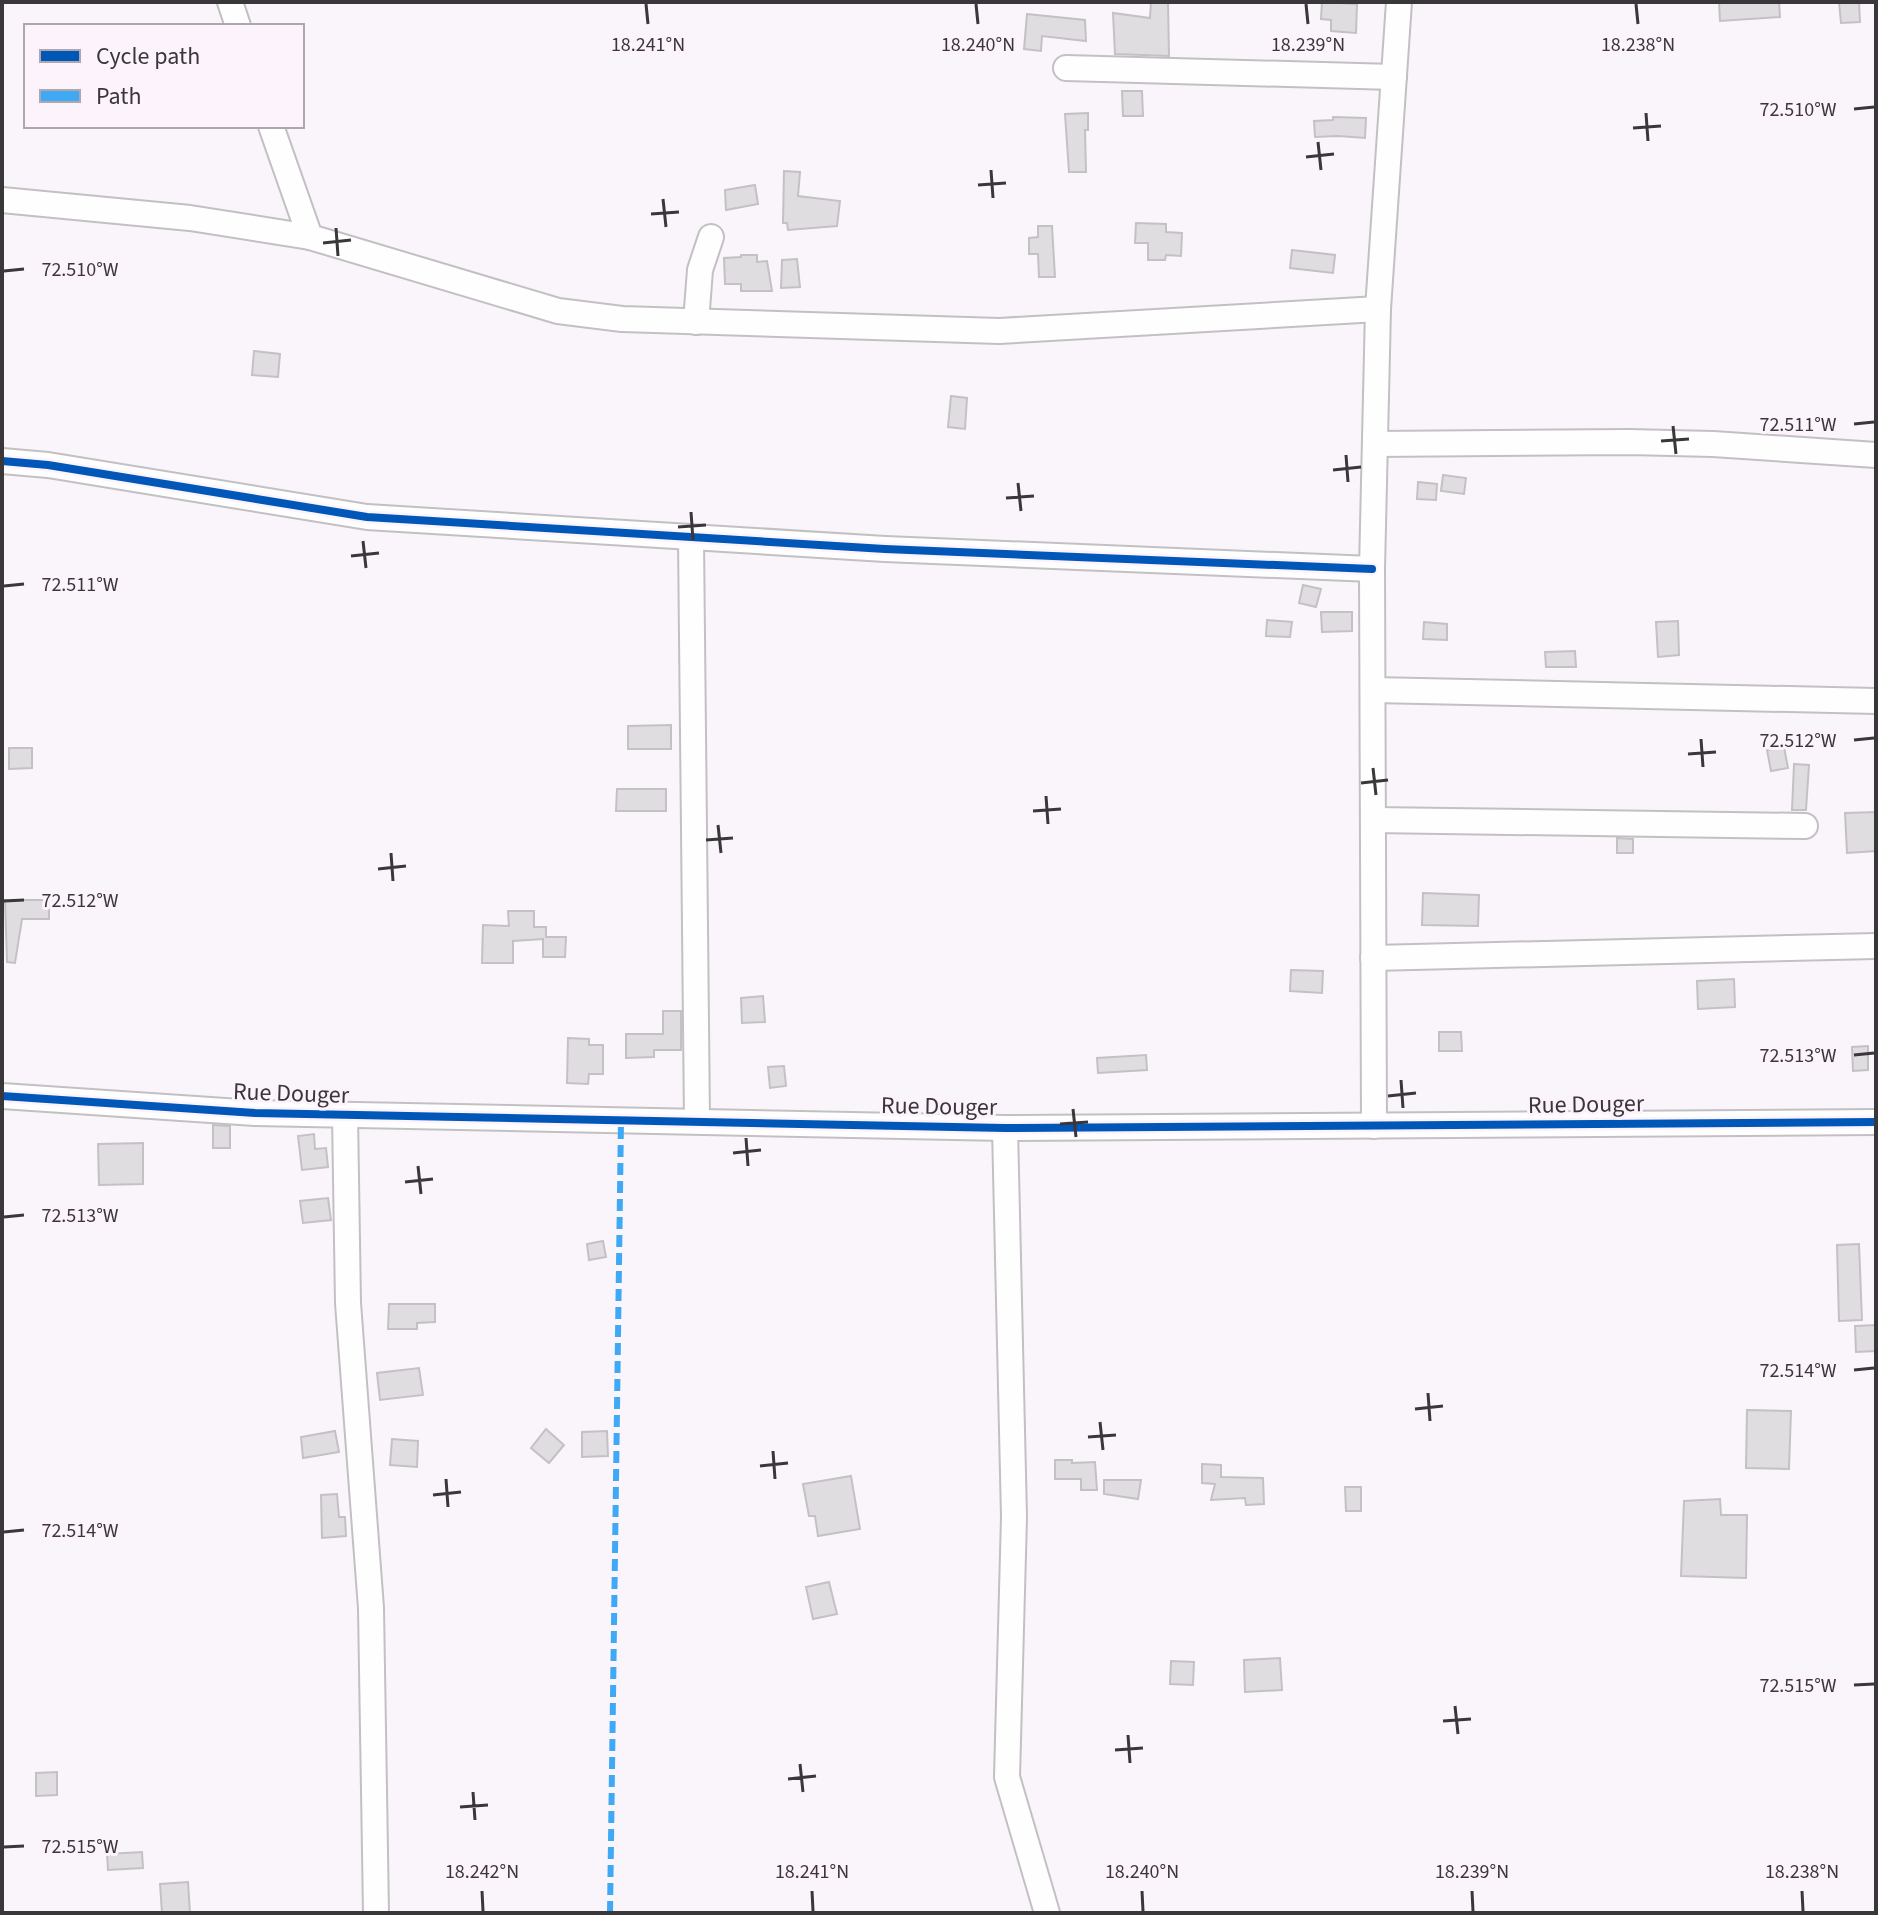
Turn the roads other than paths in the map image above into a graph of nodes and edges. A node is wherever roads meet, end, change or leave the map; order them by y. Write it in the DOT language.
graph roads {
  1 [pos="230,2"];
  2 [pos="1399,2"];
  3 [pos="237,24"];
  4 [pos="1066,68"];
  5 [pos="1394,77"];
  6 [pos="272,128"];
  7 [pos="2,200"];
  8 [pos="310,237"];
  9 [pos="711,237"];
  10 [pos="1378,309"];
  11 [pos="696,322"];
  12 [pos="1375,444"];
  13 [pos="1876,455"];
  14 [pos="2,461"];
  15 [pos="691,539"];
  16 [pos="1372,569"];
  17 [pos="1373,690"];
  18 [pos="1876,701"];
  19 [pos="1373,820"];
  20 [pos="1805,826"];
  21 [pos="1876,946"];
  22 [pos="1373,958"];
  23 [pos="2,1096"];
  24 [pos="345,1115"];
  25 [pos="697,1121"];
  26 [pos="1876,1122"];
  27 [pos="1374,1126"];
  28 [pos="1005,1128"];
  29 [pos="376,1913"];
  30 [pos="1047,1913"];
  1 -- 3 [label="street"];
  2 -- 5 [label="street"];
  4 -- 5 [label="street"];
  5 -- 10 [label="street"];
  6 -- 8 [label="street"];
  7 -- 8 [label="street"];
  8 -- 11 [label="street"];
  9 -- 11 [label="street"];
  10 -- 11 [label="street"];
  10 -- 12 [label="street"];
  12 -- 13 [label="street"];
  12 -- 16 [label="street"];
  14 -- 15 [label="street"];
  15 -- 16 [label="street"];
  15 -- 25 [label="street"];
  16 -- 17 [label="street"];
  17 -- 18 [label="street"];
  17 -- 19 [label="street"];
  19 -- 20 [label="street"];
  19 -- 22 [label="street"];
  21 -- 22 [label="street"];
  22 -- 27 [label="street"];
  23 -- 24 [label="street, Rue Douger"];
  24 -- 25 [label="street, Rue Douger"];
  24 -- 29 [label="street"];
  25 -- 28 [label="street, Rue Douger"];
  26 -- 27 [label="street, Rue Douger"];
  27 -- 28 [label="street, Rue Douger"];
  28 -- 30 [label="street"];
}
